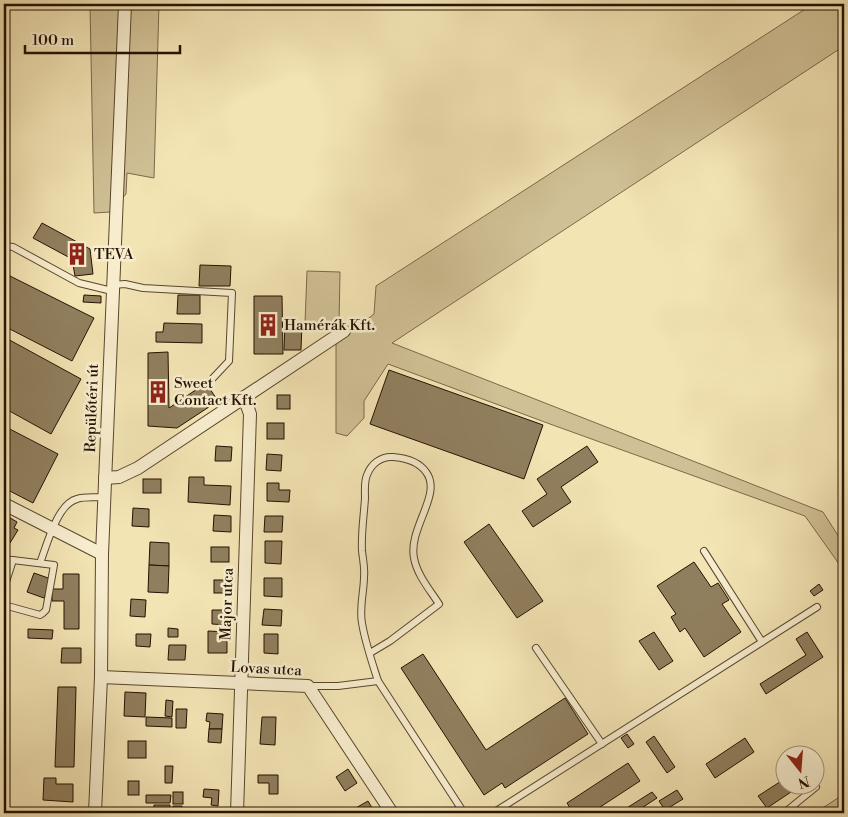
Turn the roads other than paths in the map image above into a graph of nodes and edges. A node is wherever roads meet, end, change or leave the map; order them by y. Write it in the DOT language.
graph roads {
  1 [pos="125,4"];
  2 [pos="4,246"];
  3 [pos="113,288"];
  4 [pos="344,331"];
  5 [pos="213,378"];
  6 [pos="244,397"];
  7 [pos="106,478"];
  8 [pos="105,497"];
  9 [pos="5,508"];
  10 [pos="53,529"];
  11 [pos="704,551"];
  12 [pos="102,554"];
  13 [pos="4,559"];
  14 [pos="13,560"];
  15 [pos="40,563"];
  16 [pos="4,588"];
  17 [pos="4,605"];
  18 [pos="817,607"];
  19 [pos="762,642"];
  20 [pos="536,648"];
  21 [pos="370,653"];
  22 [pos="101,677"];
  23 [pos="378,681"];
  24 [pos="240,683"];
  25 [pos="308,686"];
  26 [pos="602,744"];
  27 [pos="807,794"];
  28 [pos="95,813"];
  29 [pos="236,813"];
  30 [pos="392,813"];
  31 [pos="464,813"];
  32 [pos="492,813"];
  33 [pos="784,813"];
  1 -- 3 [label="street, Repülőtéri út"];
  2 -- 3 [label="lane"];
  3 -- 5 [label="lane"];
  3 -- 7 [label="street, Repülőtéri út"];
  4 -- 6 [label="street"];
  6 -- 7 [label="street"];
  6 -- 24 [label="street, Major utca"];
  7 -- 8 [label="street, Repülőtéri út"];
  8 -- 10 [label="lane"];
  8 -- 12 [label="street, Repülőtéri út"];
  9 -- 10 [label="street"];
  10 -- 12 [label="street"];
  10 -- 15 [label="lane"];
  11 -- 19 [label="lane"];
  12 -- 22 [label="street, Repülőtéri út"];
  13 -- 14 [label="lane"];
  14 -- 15 [label="lane"];
  14 -- 16 [label="lane"];
  15 -- 17 [label="lane"];
  18 -- 19 [label="lane"];
  19 -- 26 [label="lane"];
  20 -- 26 [label="lane"];
  21 -- 21 [label="lane"];
  21 -- 23 [label="lane"];
  22 -- 24 [label="street, Lovas utca"];
  22 -- 28 [label="street, Repülőtéri út"];
  23 -- 25 [label="lane"];
  23 -- 31 [label="lane"];
  24 -- 25 [label="street, Lovas utca"];
  24 -- 29 [label="street, Major utca"];
  25 -- 30 [label="street, Lovas utca"];
  26 -- 32 [label="lane"];
  27 -- 33 [label="lane"];
}
